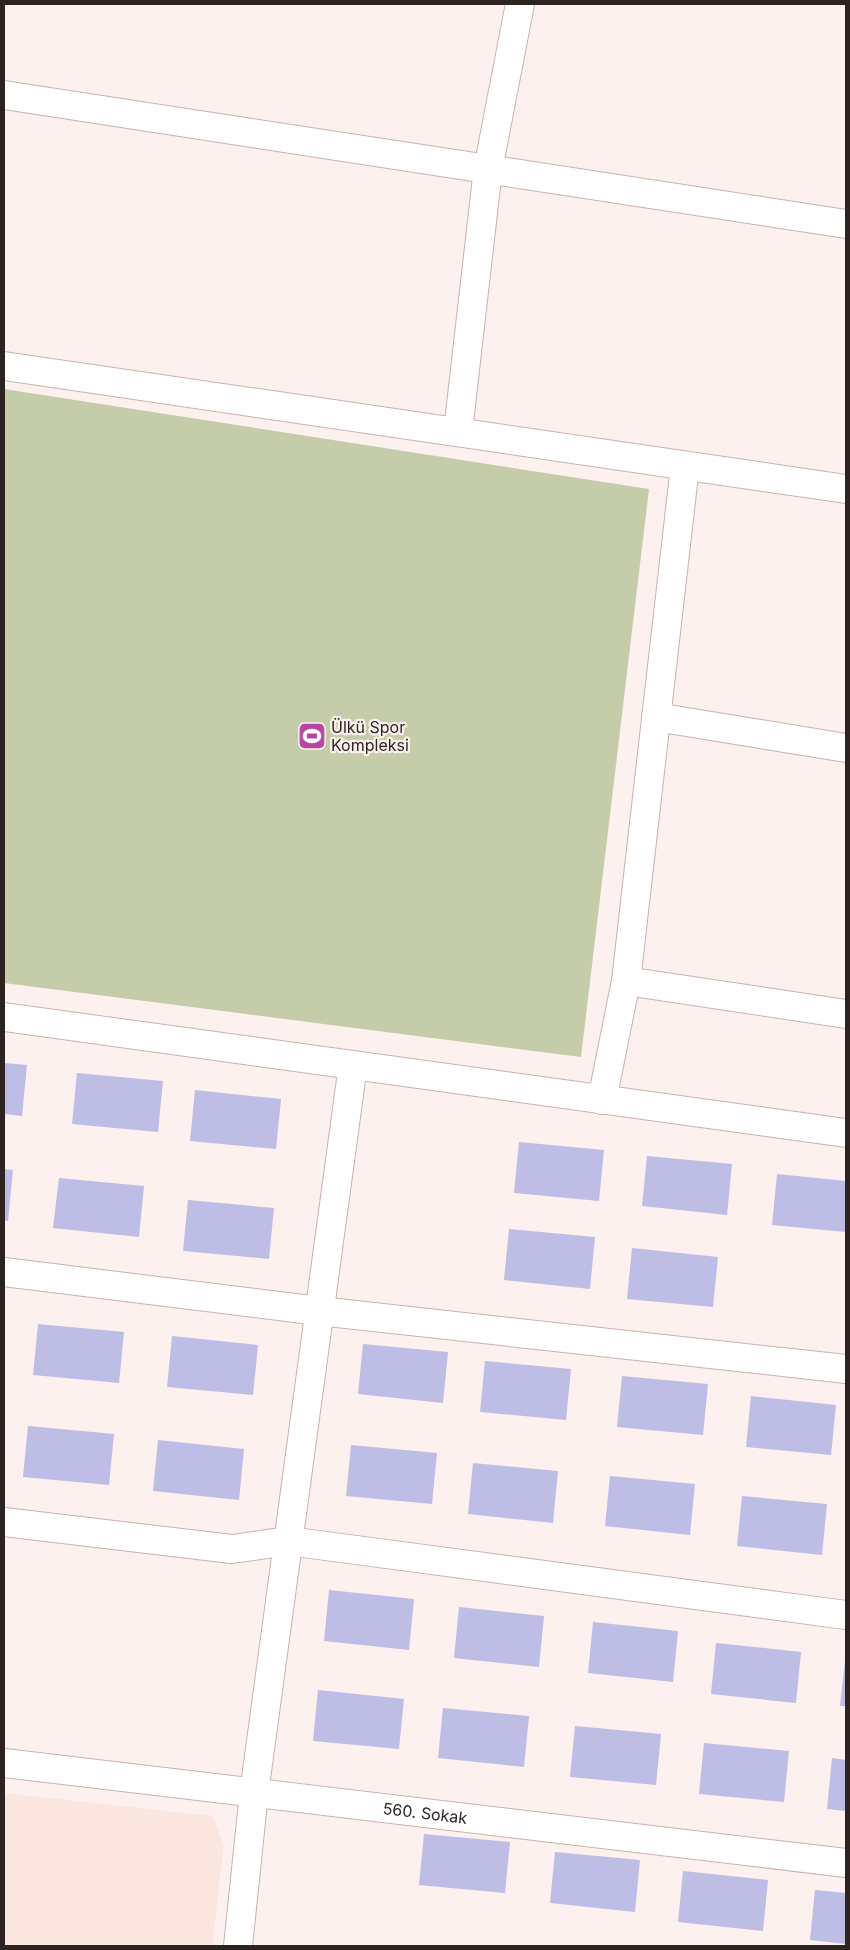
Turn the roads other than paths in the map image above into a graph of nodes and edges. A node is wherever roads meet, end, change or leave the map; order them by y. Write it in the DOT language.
graph roads {
  1 [pos="520,4"];
  2 [pos="4,95"];
  3 [pos="488,169"];
  4 [pos="846,224"];
  5 [pos="4,366"];
  6 [pos="458,431"];
  7 [pos="686,466"];
  8 [pos="846,489"];
  9 [pos="656,717"];
  10 [pos="846,748"];
  11 [pos="626,981"];
  12 [pos="846,1014"];
  13 [pos="4,1017"];
  14 [pos="353,1065"];
  15 [pos="602,1100"];
  16 [pos="846,1133"];
  17 [pos="4,1272"];
  18 [pos="319,1311"];
  19 [pos="846,1369"];
  20 [pos="4,1522"];
  21 [pos="288,1541"];
  22 [pos="846,1615"];
  23 [pos="4,1763"];
  24 [pos="254,1793"];
  25 [pos="846,1863"];
  26 [pos="238,1946"];
  1 -- 3 [label="street"];
  2 -- 3 [label="street"];
  3 -- 4 [label="street"];
  3 -- 6 [label="street"];
  5 -- 6 [label="street"];
  6 -- 7 [label="street"];
  7 -- 8 [label="street"];
  7 -- 9 [label="street"];
  9 -- 10 [label="street"];
  9 -- 11 [label="street"];
  11 -- 12 [label="street"];
  11 -- 15 [label="street"];
  13 -- 14 [label="street"];
  14 -- 15 [label="street"];
  14 -- 18 [label="street"];
  15 -- 16 [label="street"];
  17 -- 18 [label="street"];
  18 -- 19 [label="street"];
  18 -- 21 [label="street"];
  20 -- 21 [label="street"];
  21 -- 22 [label="street"];
  21 -- 24 [label="street"];
  23 -- 24 [label="street, 560. Sokak"];
  24 -- 25 [label="street, 560. Sokak"];
  24 -- 26 [label="street"];
}
